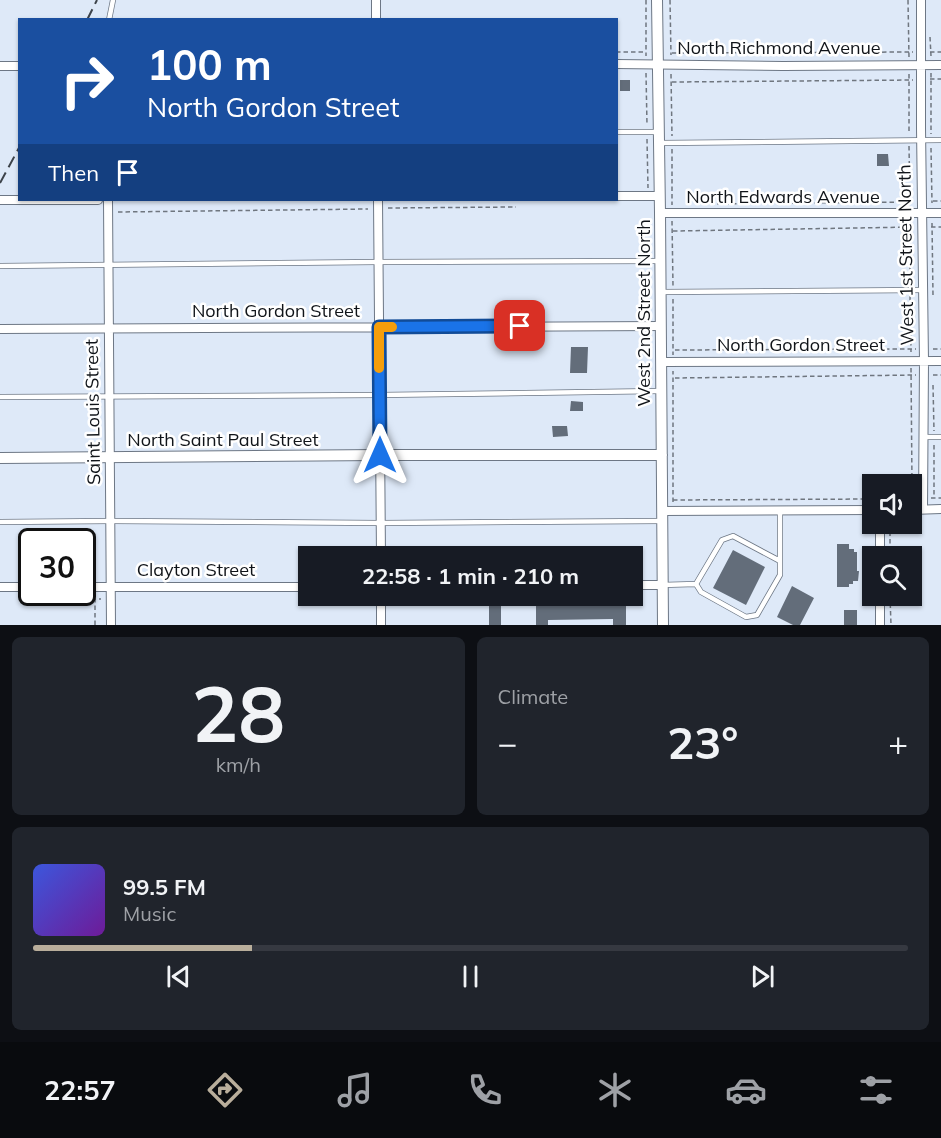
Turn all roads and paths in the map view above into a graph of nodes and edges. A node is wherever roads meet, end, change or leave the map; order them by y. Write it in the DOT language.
graph roads {
  1 [pos="113,0"];
  2 [pos="376,0"];
  3 [pos="646,0"];
  4 [pos="657,0"];
  5 [pos="670,0"];
  6 [pos="908,0"];
  7 [pos="921,0"];
  8 [pos="109,18"];
  9 [pos="376,18"];
  10 [pos="930,31"];
  11 [pos="618,52"];
  12 [pos="646,52"];
  13 [pos="909,52"];
  14 [pos="926,52"];
  15 [pos="941,52"];
  16 [pos="618,63"];
  17 [pos="646,64"];
  18 [pos="658,64"];
  19 [pos="671,64"];
  20 [pos="909,65"];
  21 [pos="926,65"];
  22 [pos="941,65"];
  23 [pos="0,66"];
  24 [pos="18,66"];
  25 [pos="941,79"];
  26 [pos="909,80"];
  27 [pos="926,80"];
  28 [pos="671,82"];
  29 [pos="618,132"];
  30 [pos="647,132"];
  31 [pos="659,137"];
  32 [pos="909,140"];
  33 [pos="921,140"];
  34 [pos="931,140"];
  35 [pos="941,140"];
  36 [pos="672,142"];
  37 [pos="648,189"];
  38 [pos="618,196"];
  39 [pos="660,196"];
  40 [pos="0,200"];
  41 [pos="18,200"];
  42 [pos="108,201"];
  43 [pos="378,201"];
  44 [pos="941,201"];
  45 [pos="910,202"];
  46 [pos="922,202"];
  47 [pos="696,204"];
  48 [pos="660,213"];
  49 [pos="672,213"];
  50 [pos="910,213"];
  51 [pos="932,213"];
  52 [pos="910,227"];
  53 [pos="927,227"];
  54 [pos="941,227"];
  55 [pos="672,231"];
  56 [pos="661,261"];
  57 [pos="378,262"];
  58 [pos="108,265"];
  59 [pos="0,266"];
  60 [pos="910,290"];
  61 [pos="923,290"];
  62 [pos="661,292"];
  63 [pos="673,292"];
  64 [pos="933,304"];
  65 [pos="661,326"];
  66 [pos="379,327"];
  67 [pos="108,328"];
  68 [pos="0,329"];
  69 [pos="911,349"];
  70 [pos="924,349"];
  71 [pos="941,349"];
  72 [pos="673,350"];
  73 [pos="911,361"];
  74 [pos="933,361"];
  75 [pos="661,362"];
  76 [pos="673,362"];
  77 [pos="911,375"];
  78 [pos="924,375"];
  79 [pos="941,375"];
  80 [pos="673,378"];
  81 [pos="933,386"];
  82 [pos="661,391"];
  83 [pos="379,395"];
  84 [pos="109,396"];
  85 [pos="0,397"];
  86 [pos="923,437"];
  87 [pos="934,437"];
  88 [pos="941,437"];
  89 [pos="380,455"];
  90 [pos="662,455"];
  91 [pos="110,457"];
  92 [pos="0,458"];
  93 [pos="912,474"];
  94 [pos="934,498"];
  95 [pos="862,499"];
  96 [pos="941,509"];
  97 [pos="862,510"];
  98 [pos="923,510"];
  99 [pos="780,511"];
  100 [pos="662,516"];
  101 [pos="111,521"];
  102 [pos="0,522"];
  103 [pos="380,523"];
  104 [pos="381,546"];
  105 [pos="780,561"];
  106 [pos="696,584"];
  107 [pos="643,585"];
  108 [pos="662,585"];
  109 [pos="298,586"];
  110 [pos="0,587"];
  111 [pos="18,587"];
  112 [pos="96,587"];
  113 [pos="111,587"];
  114 [pos="381,606"];
  115 [pos="880,606"];
  116 [pos="890,606"];
  117 [pos="111,625"];
  118 [pos="381,625"];
  119 [pos="663,625"];
  120 [pos="880,625"];
  121 [pos="891,625"];
  1 -- 8 [label="lane"];
  2 -- 9 [label="street"];
  3 -- 12 [label="path"];
  4 -- 18 [label="street, West 2nd Street North"];
  5 -- 13 [label="path"];
  6 -- 13 [label="path"];
  7 -- 14 [label="street, West 1st Street North"];
  10 -- 14 [label="path"];
  11 -- 12 [label="path"];
  12 -- 17 [label="path"];
  13 -- 14 [label="path"];
  13 -- 20 [label="path"];
  14 -- 15 [label="path"];
  14 -- 21 [label="street, West 1st Street North"];
  14 -- 21 [label="path"];
  16 -- 17 [label="street, North Richmond Avenue"];
  17 -- 18 [label="street, North Richmond Avenue"];
  17 -- 30 [label="path"];
  18 -- 19 [label="street, North Richmond Avenue"];
  18 -- 31 [label="street, West 2nd Street North"];
  19 -- 20 [label="street, North Richmond Avenue"];
  19 -- 28 [label="path"];
  20 -- 21 [label="street, North Richmond Avenue"];
  20 -- 26 [label="path"];
  21 -- 22 [label="street, North Richmond Avenue"];
  21 -- 27 [label="street, West 1st Street North"];
  21 -- 27 [label="path"];
  23 -- 24 [label="street"];
  25 -- 27 [label="path"];
  26 -- 27 [label="path"];
  26 -- 28 [label="path"];
  26 -- 32 [label="path"];
  27 -- 33 [label="street, West 1st Street North"];
  27 -- 34 [label="path"];
  28 -- 36 [label="path"];
  29 -- 30 [label="lane"];
  30 -- 31 [label="lane"];
  30 -- 37 [label="path"];
  31 -- 36 [label="lane"];
  31 -- 39 [label="street, West 2nd Street North"];
  32 -- 33 [label="lane"];
  32 -- 36 [label="lane"];
  32 -- 45 [label="path"];
  33 -- 34 [label="lane"];
  33 -- 46 [label="street, West 1st Street North"];
  34 -- 35 [label="lane"];
  34 -- 44 [label="path"];
  36 -- 49 [label="path"];
  38 -- 39 [label="street, North Edwards Avenue"];
  39 -- 48 [label="street, West 2nd Street North"];
  40 -- 41 [label="street"];
  42 -- 58 [label="street, Saint Louis Street"];
  43 -- 57 [label="street"];
  45 -- 46 [label="path"];
  45 -- 47 [label="path"];
  45 -- 50 [label="path"];
  46 -- 51 [label="street, West 1st Street North"];
  48 -- 49 [label="street, North Edwards Avenue"];
  48 -- 56 [label="street, West 2nd Street North"];
  49 -- 50 [label="street, North Edwards Avenue"];
  49 -- 55 [label="path"];
  50 -- 51 [label="street, North Edwards Avenue"];
  50 -- 52 [label="path"];
  51 -- 53 [label="street, West 1st Street North"];
  51 -- 53 [label="path"];
  52 -- 53 [label="path"];
  52 -- 55 [label="path"];
  52 -- 60 [label="path"];
  53 -- 54 [label="path"];
  53 -- 61 [label="street, West 1st Street North"];
  53 -- 64 [label="path"];
  55 -- 63 [label="path"];
  56 -- 57 [label="lane"];
  56 -- 62 [label="street, West 2nd Street North"];
  57 -- 58 [label="lane"];
  57 -- 66 [label="street"];
  58 -- 59 [label="lane"];
  58 -- 67 [label="street, Saint Louis Street"];
  60 -- 61 [label="lane"];
  60 -- 63 [label="lane"];
  60 -- 69 [label="path"];
  61 -- 70 [label="street, West 1st Street North"];
  62 -- 63 [label="lane"];
  62 -- 65 [label="street, West 2nd Street North"];
  63 -- 72 [label="path"];
  65 -- 66 [label="street, North Gordon Street"];
  65 -- 75 [label="street, West 2nd Street North"];
  66 -- 67 [label="street, North Gordon Street"];
  66 -- 83 [label="street"];
  67 -- 68 [label="street, North Gordon Street"];
  67 -- 84 [label="street, Saint Louis Street"];
  69 -- 70 [label="path"];
  69 -- 72 [label="path"];
  69 -- 73 [label="path"];
  70 -- 71 [label="path"];
  70 -- 74 [label="street, West 1st Street North"];
  72 -- 76 [label="path"];
  73 -- 74 [label="street, North Gordon Street"];
  73 -- 76 [label="street, North Gordon Street"];
  73 -- 77 [label="path"];
  74 -- 78 [label="street, West 1st Street North"];
  74 -- 79 [label="path"];
  75 -- 76 [label="street, North Gordon Street"];
  75 -- 82 [label="street, West 2nd Street North"];
  76 -- 80 [label="path"];
  77 -- 78 [label="path"];
  77 -- 80 [label="path"];
  77 -- 93 [label="path"];
  78 -- 86 [label="street, West 1st Street North"];
  80 -- 95 [label="path"];
  81 -- 87 [label="path"];
  82 -- 83 [label="lane"];
  82 -- 90 [label="street, West 2nd Street North"];
  83 -- 84 [label="lane"];
  83 -- 89 [label="street"];
  84 -- 85 [label="lane"];
  84 -- 91 [label="street, Saint Louis Street"];
  86 -- 87 [label="lane"];
  86 -- 98 [label="street, West 1st Street North"];
  87 -- 88 [label="lane"];
  87 -- 94 [label="path"];
  89 -- 90 [label="street, North Saint Paul Street"];
  89 -- 91 [label="street, North Saint Paul Street"];
  89 -- 103 [label="street"];
  90 -- 100 [label="street, West 2nd Street North"];
  91 -- 92 [label="street, North Saint Paul Street"];
  91 -- 101 [label="street, Saint Louis Street"];
  96 -- 98 [label="street"];
  97 -- 99 [label="street"];
  99 -- 100 [label="street"];
  99 -- 105 [label="lane"];
  100 -- 103 [label="lane"];
  100 -- 108 [label="street, West 2nd Street North"];
  101 -- 102 [label="lane"];
  101 -- 103 [label="lane"];
  101 -- 113 [label="street, Saint Louis Street"];
  103 -- 104 [label="street"];
  105 -- 106 [label="lane"];
  105 -- 106 [label="lane"];
  106 -- 108 [label="lane"];
  107 -- 108 [label="street"];
  108 -- 119 [label="street, West 2nd Street North"];
  109 -- 113 [label="street, Clayton Street"];
  110 -- 111 [label="street"];
  112 -- 113 [label="street, Clayton Street"];
  113 -- 117 [label="street, Saint Louis Street"];
  114 -- 118 [label="street"];
  115 -- 120 [label="street"];
  116 -- 121 [label="path"];
}
